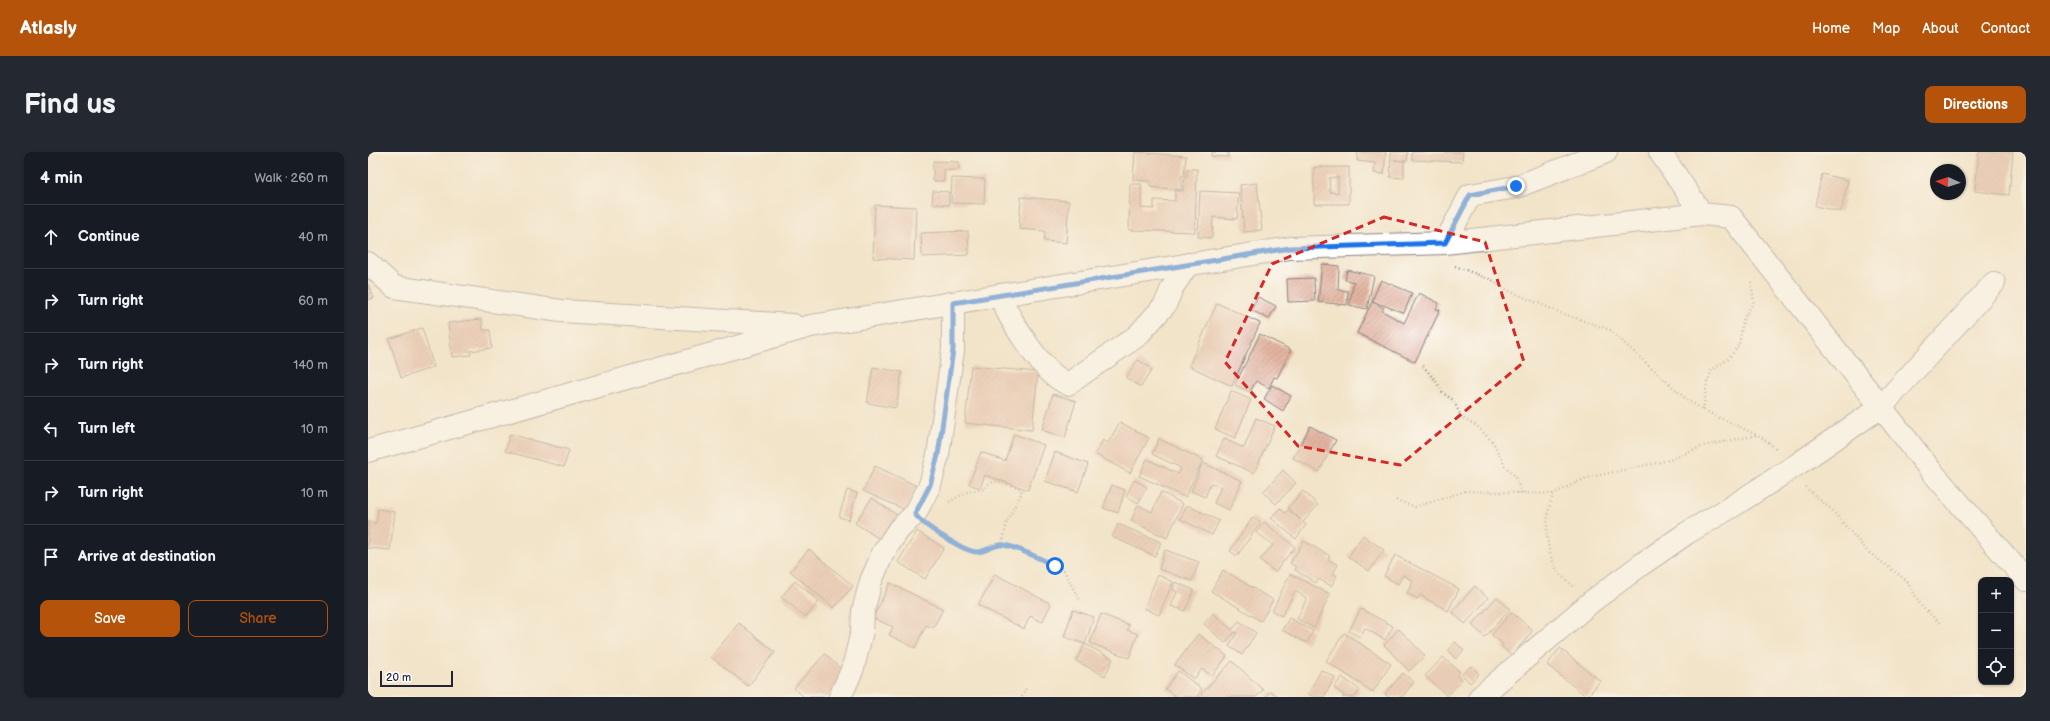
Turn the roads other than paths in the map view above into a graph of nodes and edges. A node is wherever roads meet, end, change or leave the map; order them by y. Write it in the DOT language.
graph roads {
  1 [pos="1606,152"];
  2 [pos="1660,152"];
  3 [pos="1702,214"];
  4 [pos="1445,243"];
  5 [pos="368,263"];
  6 [pos="1188,264"];
  7 [pos="1994,282"];
  8 [pos="999,295"];
  9 [pos="953,303"];
  10 [pos="811,326"];
  11 [pos="1881,407"];
  12 [pos="368,451"];
  13 [pos="2026,580"];
  14 [pos="840,697"];
  15 [pos="1480,697"];
  1 -- 4 [label="street"];
  2 -- 3 [label="street"];
  3 -- 4 [label="street"];
  3 -- 11 [label="street"];
  4 -- 6 [label="street"];
  5 -- 10 [label="street"];
  6 -- 8 [label="street"];
  6 -- 8 [label="street"];
  7 -- 11 [label="street"];
  8 -- 9 [label="street"];
  9 -- 10 [label="street"];
  9 -- 14 [label="street"];
  10 -- 12 [label="street"];
  11 -- 13 [label="street"];
  11 -- 15 [label="street"];
}
